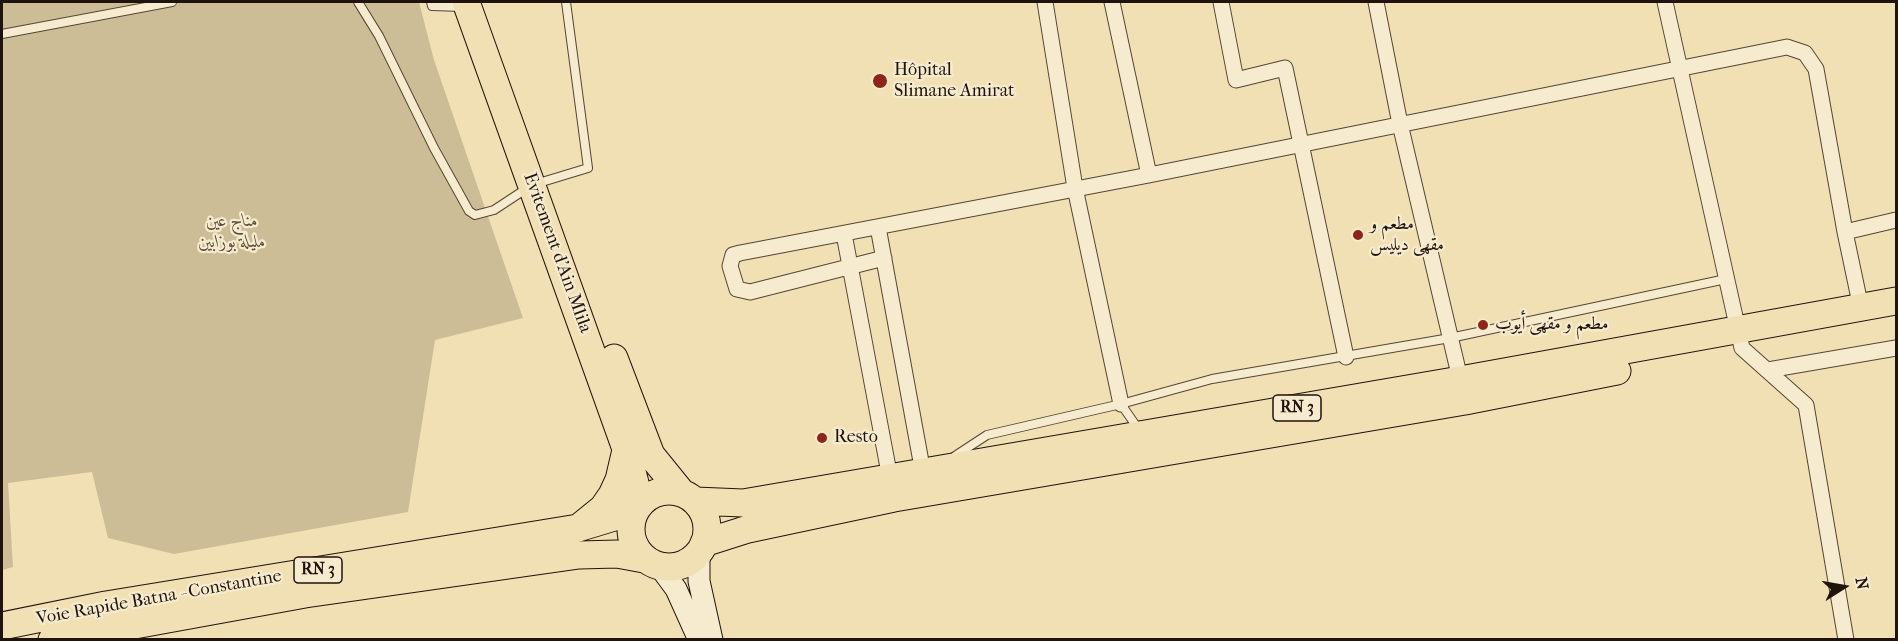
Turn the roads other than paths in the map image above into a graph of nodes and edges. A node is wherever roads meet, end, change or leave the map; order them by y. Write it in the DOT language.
graph roads {
  1 [pos="172,2"];
  2 [pos="358,2"];
  3 [pos="431,2"];
  4 [pos="566,2"];
  5 [pos="1045,2"];
  6 [pos="1112,2"];
  7 [pos="1221,2"];
  8 [pos="1376,2"];
  9 [pos="1665,2"];
  10 [pos="472,3"];
  11 [pos="2,34"];
  12 [pos="1679,68"];
  13 [pos="1400,124"];
  14 [pos="1303,143"];
  15 [pos="1149,175"];
  16 [pos="539,182"];
  17 [pos="1075,188"];
  18 [pos="1896,220"];
  19 [pos="878,227"];
  20 [pos="1845,232"];
  21 [pos="844,234"];
  22 [pos="884,258"];
  23 [pos="850,268"];
  24 [pos="1726,279"];
  25 [pos="1896,302"];
  26 [pos="1861,308"];
  27 [pos="1896,320"];
  28 [pos="1450,338"];
  29 [pos="1740,340"];
  30 [pos="1896,348"];
  31 [pos="1346,357"];
  32 [pos="1768,370"];
  33 [pos="1463,391"];
  34 [pos="1121,404"];
  35 [pos="1142,434"];
  36 [pos="626,449"];
  37 [pos="890,478"];
  38 [pos="928,478"];
  39 [pos="688,497"];
  40 [pos="636,509"];
  41 [pos="578,528"];
  42 [pos="702,548"];
  43 [pos="651,562"];
  44 [pos="2,626"];
  45 [pos="52,639"];
  46 [pos="699,639"];
  47 [pos="712,639"];
  48 [pos="1846,639"];
  1 -- 11 [label="lane"];
  2 -- 16 [label="lane"];
  3 -- 10 [label="lane"];
  4 -- 16 [label="lane"];
  5 -- 17 [label="street"];
  6 -- 15 [label="street"];
  7 -- 14 [label="street"];
  8 -- 13 [label="street"];
  9 -- 12 [label="street"];
  10 -- 16 [label="highway, Evitement d'Ain Mlila"];
  12 -- 13 [label="street"];
  12 -- 20 [label="street"];
  12 -- 24 [label="street"];
  13 -- 14 [label="street"];
  13 -- 28 [label="street"];
  14 -- 15 [label="street"];
  14 -- 31 [label="street"];
  15 -- 17 [label="street"];
  16 -- 36 [label="highway, Evitement d'Ain Mlila"];
  16 -- 39 [label="highway, Evitement d'Ain Mlila"];
  17 -- 19 [label="street"];
  17 -- 34 [label="street"];
  18 -- 20 [label="street"];
  19 -- 21 [label="street"];
  19 -- 22 [label="street"];
  20 -- 26 [label="street"];
  21 -- 23 [label="street"];
  21 -- 23 [label="street"];
  22 -- 23 [label="street"];
  22 -- 38 [label="street"];
  23 -- 37 [label="street"];
  24 -- 28 [label="lane"];
  24 -- 29 [label="street"];
  25 -- 26 [label="highway, RN 3"];
  26 -- 29 [label="highway, RN 3"];
  27 -- 29 [label="highway, RN 3"];
  28 -- 31 [label="lane"];
  28 -- 33 [label="street"];
  29 -- 32 [label="street"];
  29 -- 33 [label="highway, RN 3"];
  30 -- 32 [label="street"];
  31 -- 34 [label="lane"];
  32 -- 48 [label="street"];
  33 -- 35 [label="highway, RN 3"];
  33 -- 38 [label="highway, RN 3"];
  34 -- 35 [label="lane"];
  34 -- 38 [label="lane"];
  35 -- 38 [label="highway, RN 3"];
  36 -- 40 [label="highway, Evitement d'Ain Mlila"];
  36 -- 41 [label="highway"];
  37 -- 38 [label="highway, RN 3"];
  37 -- 39 [label="highway, RN 3"];
  38 -- 42 [label="highway, RN 3"];
  39 -- 40 [label="highway"];
  39 -- 42 [label="highway"];
  40 -- 41 [label="highway, Voie Rapide Batna - Constantine / RN 3"];
  40 -- 43 [label="highway"];
  41 -- 44 [label="highway, Voie Rapide Batna - Constantine / RN 3"];
  42 -- 43 [label="highway"];
  42 -- 47 [label="main road"];
  43 -- 45 [label="highway, Voie Rapide Batna - Constantine / RN 3"];
  43 -- 46 [label="main road"];
}
